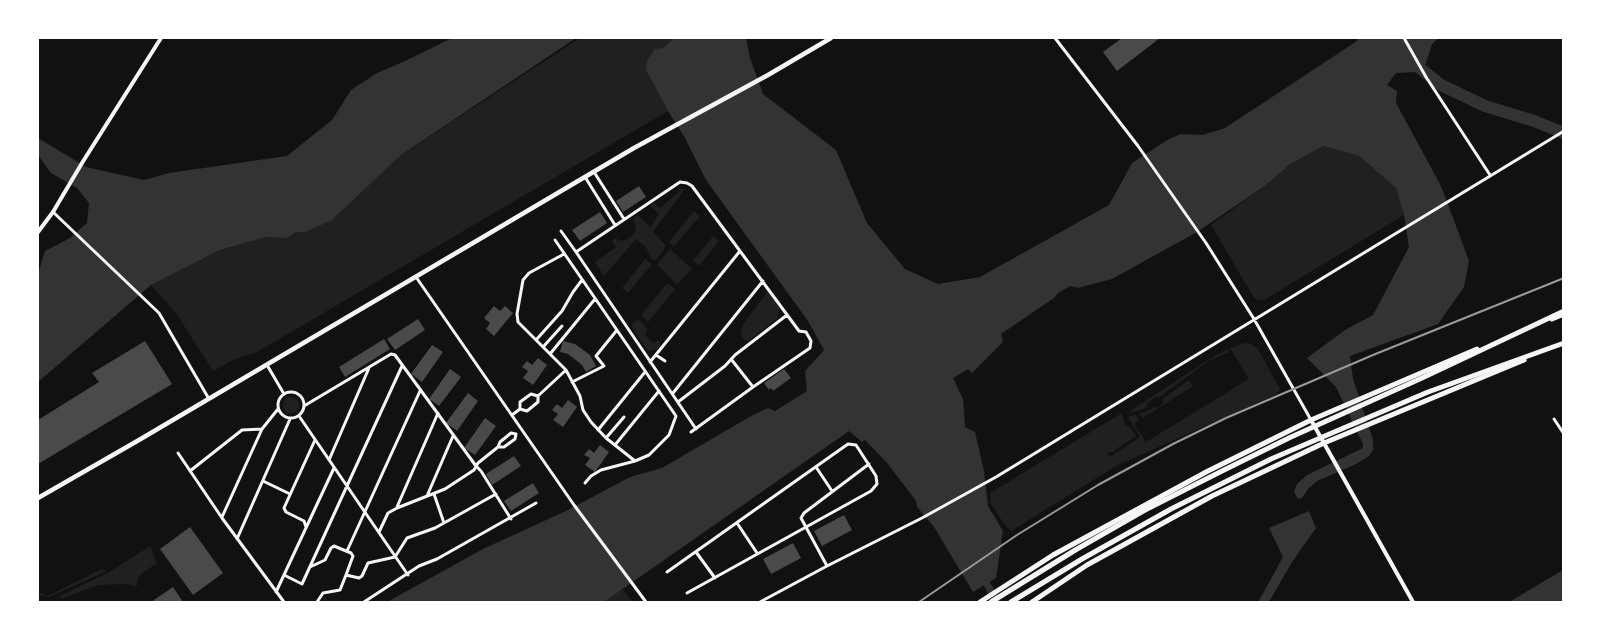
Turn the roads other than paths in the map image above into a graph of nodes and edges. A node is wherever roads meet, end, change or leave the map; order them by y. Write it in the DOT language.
graph roads {
  1 [pos="161,38"];
  2 [pos="831,38"];
  3 [pos="1055,38"];
  4 [pos="1404,38"];
  5 [pos="1564,131"];
  6 [pos="594,172"];
  7 [pos="1490,175"];
  8 [pos="585,177"];
  9 [pos="53,212"];
  10 [pos="624,219"];
  11 [pos="615,224"];
  12 [pos="560,231"];
  13 [pos="38,232"];
  14 [pos="555,240"];
  15 [pos="740,251"];
  16 [pos="576,252"];
  17 [pos="564,254"];
  18 [pos="416,277"];
  19 [pos="582,280"];
  20 [pos="763,281"];
  21 [pos="595,299"];
  22 [pos="1564,313"];
  23 [pos="787,315"];
  24 [pos="1254,319"];
  25 [pos="562,326"];
  26 [pos="617,330"];
  27 [pos="536,340"];
  28 [pos="1564,343"];
  29 [pos="543,347"];
  30 [pos="550,354"];
  31 [pos="656,355"];
  32 [pos="731,359"];
  33 [pos="665,361"];
  34 [pos="650,362"];
  35 [pos="267,365"];
  36 [pos="402,365"];
  37 [pos="369,367"];
  38 [pos="566,370"];
  39 [pos="646,372"];
  40 [pos="572,382"];
  41 [pos="753,387"];
  42 [pos="421,390"];
  43 [pos="659,391"];
  44 [pos="284,394"];
  45 [pos="672,394"];
  46 [pos="538,396"];
  47 [pos="209,399"];
  48 [pos="678,402"];
  49 [pos="304,406"];
  50 [pos="278,409"];
  51 [pos="520,409"];
  52 [pos="438,413"];
  53 [pos="512,415"];
  54 [pos="299,416"];
  55 [pos="624,417"];
  56 [pos="290,419"];
  57 [pos="1554,419"];
  58 [pos="1311,420"];
  59 [pos="262,429"];
  60 [pos="696,429"];
  61 [pos="522,430"];
  62 [pos="598,430"];
  63 [pos="691,432"];
  64 [pos="516,434"];
  65 [pos="1564,434"];
  66 [pos="453,435"];
  67 [pos="606,438"];
  68 [pos="315,440"];
  69 [pos="1324,443"];
  70 [pos="615,445"];
  71 [pos="498,447"];
  72 [pos="178,453"];
  73 [pos="329,460"];
  74 [pos="635,461"];
  75 [pos="869,464"];
  76 [pos="476,466"];
  77 [pos="334,467"];
  78 [pos="816,467"];
  79 [pos="190,471"];
  80 [pos="263,481"];
  81 [pos="584,483"];
  82 [pos="348,487"];
  83 [pos="832,491"];
  84 [pos="290,494"];
  85 [pos="434,494"];
  86 [pos="496,494"];
  87 [pos="426,497"];
  88 [pos="38,498"];
  89 [pos="536,503"];
  90 [pos="397,508"];
  91 [pos="365,512"];
  92 [pos="222,518"];
  93 [pos="511,519"];
  94 [pos="444,523"];
  95 [pos="737,523"];
  96 [pos="807,526"];
  97 [pos="306,527"];
  98 [pos="379,532"];
  99 [pos="237,539"];
  100 [pos="347,551"];
  101 [pos="696,552"];
  102 [pos="757,553"];
  103 [pos="395,557"];
  104 [pos="827,566"];
  105 [pos="310,568"];
  106 [pos="668,572"];
  107 [pos="284,575"];
  108 [pos="346,575"];
  109 [pos="408,575"];
  110 [pos="715,578"];
  111 [pos="276,592"];
  112 [pos="687,593"];
  113 [pos="284,602"];
  114 [pos="317,602"];
  115 [pos="364,602"];
  116 [pos="646,602"];
  117 [pos="760,602"];
  118 [pos="980,602"];
  119 [pos="991,602"];
  120 [pos="1012,602"];
  121 [pos="1032,602"];
  122 [pos="1412,602"];
  1 -- 9 [label="street"];
  2 -- 6 [label="main road"];
  3 -- 24 [label="street"];
  4 -- 7 [label="street"];
  5 -- 7 [label="street"];
  6 -- 8 [label="main road"];
  6 -- 10 [label="street"];
  7 -- 24 [label="street"];
  8 -- 11 [label="street"];
  8 -- 18 [label="main road"];
  9 -- 13 [label="street"];
  9 -- 47 [label="street"];
  10 -- 11 [label="street"];
  10 -- 15 [label="street"];
  11 -- 16 [label="street"];
  12 -- 16 [label="street"];
  14 -- 17 [label="street"];
  15 -- 20 [label="street"];
  15 -- 31 [label="street"];
  16 -- 34 [label="street"];
  17 -- 19 [label="street"];
  17 -- 27 [label="street"];
  18 -- 35 [label="main road"];
  18 -- 53 [label="street"];
  19 -- 21 [label="street"];
  19 -- 27 [label="street"];
  20 -- 23 [label="street"];
  20 -- 45 [label="street"];
  21 -- 26 [label="street"];
  21 -- 30 [label="street"];
  22 -- 58 [label="main road"];
  22 -- 119 [label="main road"];
  23 -- 32 [label="street"];
  23 -- 41 [label="street"];
  24 -- 58 [label="street"];
  24 -- 104 [label="street"];
  25 -- 29 [label="street"];
  26 -- 39 [label="street"];
  26 -- 40 [label="street"];
  27 -- 29 [label="street"];
  28 -- 69 [label="main road"];
  28 -- 120 [label="main road"];
  29 -- 30 [label="street"];
  30 -- 38 [label="street"];
  31 -- 33 [label="street"];
  31 -- 34 [label="street"];
  32 -- 41 [label="street"];
  32 -- 48 [label="street"];
  34 -- 45 [label="street"];
  35 -- 44 [label="street"];
  35 -- 47 [label="main road"];
  36 -- 37 [label="street"];
  36 -- 42 [label="street"];
  36 -- 82 [label="street"];
  37 -- 49 [label="street"];
  37 -- 73 [label="street"];
  38 -- 40 [label="street"];
  38 -- 46 [label="street"];
  39 -- 43 [label="street"];
  39 -- 62 [label="street"];
  40 -- 62 [label="street"];
  41 -- 60 [label="street"];
  42 -- 52 [label="street"];
  42 -- 91 [label="street"];
  43 -- 70 [label="street"];
  43 -- 74 [label="street"];
  44 -- 49 [label="street"];
  44 -- 50 [label="street"];
  45 -- 48 [label="street"];
  46 -- 51 [label="street"];
  46 -- 51 [label="street"];
  47 -- 88 [label="main road"];
  48 -- 60 [label="street"];
  49 -- 54 [label="street"];
  50 -- 56 [label="street"];
  50 -- 59 [label="street"];
  51 -- 53 [label="street"];
  52 -- 66 [label="street"];
  52 -- 90 [label="street"];
  53 -- 61 [label="street"];
  54 -- 56 [label="street"];
  54 -- 68 [label="street"];
  55 -- 67 [label="street"];
  56 -- 80 [label="street"];
  57 -- 65 [label="street"];
  58 -- 69 [label="street"];
  58 -- 118 [label="main road"];
  59 -- 79 [label="street"];
  59 -- 92 [label="street"];
  60 -- 63 [label="street"];
  61 -- 64 [label="street"];
  61 -- 116 [label="street"];
  62 -- 67 [label="street"];
  64 -- 71 [label="street"];
  64 -- 71 [label="street"];
  66 -- 76 [label="street"];
  66 -- 87 [label="street"];
  67 -- 70 [label="street"];
  68 -- 73 [label="street"];
  68 -- 84 [label="street"];
  69 -- 121 [label="main road"];
  69 -- 122 [label="street"];
  70 -- 74 [label="street"];
  71 -- 76 [label="street"];
  72 -- 79 [label="street"];
  73 -- 77 [label="street"];
  74 -- 81 [label="street"];
  75 -- 78 [label="street"];
  75 -- 83 [label="street"];
  75 -- 96 [label="street"];
  76 -- 85 [label="street"];
  76 -- 86 [label="street"];
  77 -- 82 [label="street"];
  77 -- 97 [label="street"];
  78 -- 83 [label="street"];
  78 -- 95 [label="street"];
  79 -- 92 [label="street"];
  80 -- 84 [label="street"];
  80 -- 99 [label="street"];
  82 -- 91 [label="street"];
  82 -- 105 [label="street"];
  83 -- 96 [label="street"];
  84 -- 97 [label="street"];
  85 -- 87 [label="street"];
  85 -- 94 [label="street"];
  86 -- 93 [label="street"];
  86 -- 94 [label="street"];
  87 -- 90 [label="street"];
  89 -- 93 [label="street"];
  90 -- 98 [label="street"];
  91 -- 98 [label="street"];
  91 -- 100 [label="street"];
  92 -- 99 [label="street"];
  93 -- 109 [label="street"];
  94 -- 103 [label="street"];
  95 -- 101 [label="street"];
  95 -- 102 [label="street"];
  96 -- 102 [label="street"];
  96 -- 104 [label="street"];
  97 -- 107 [label="street"];
  98 -- 103 [label="street"];
  99 -- 111 [label="street"];
  100 -- 105 [label="street"];
  100 -- 108 [label="street"];
  101 -- 106 [label="street"];
  101 -- 110 [label="street"];
  102 -- 110 [label="street"];
  103 -- 108 [label="street"];
  103 -- 109 [label="street"];
  104 -- 117 [label="street"];
  105 -- 107 [label="street"];
  107 -- 111 [label="street"];
  108 -- 114 [label="street"];
  109 -- 115 [label="street"];
  110 -- 112 [label="street"];
  111 -- 113 [label="street"];
}
